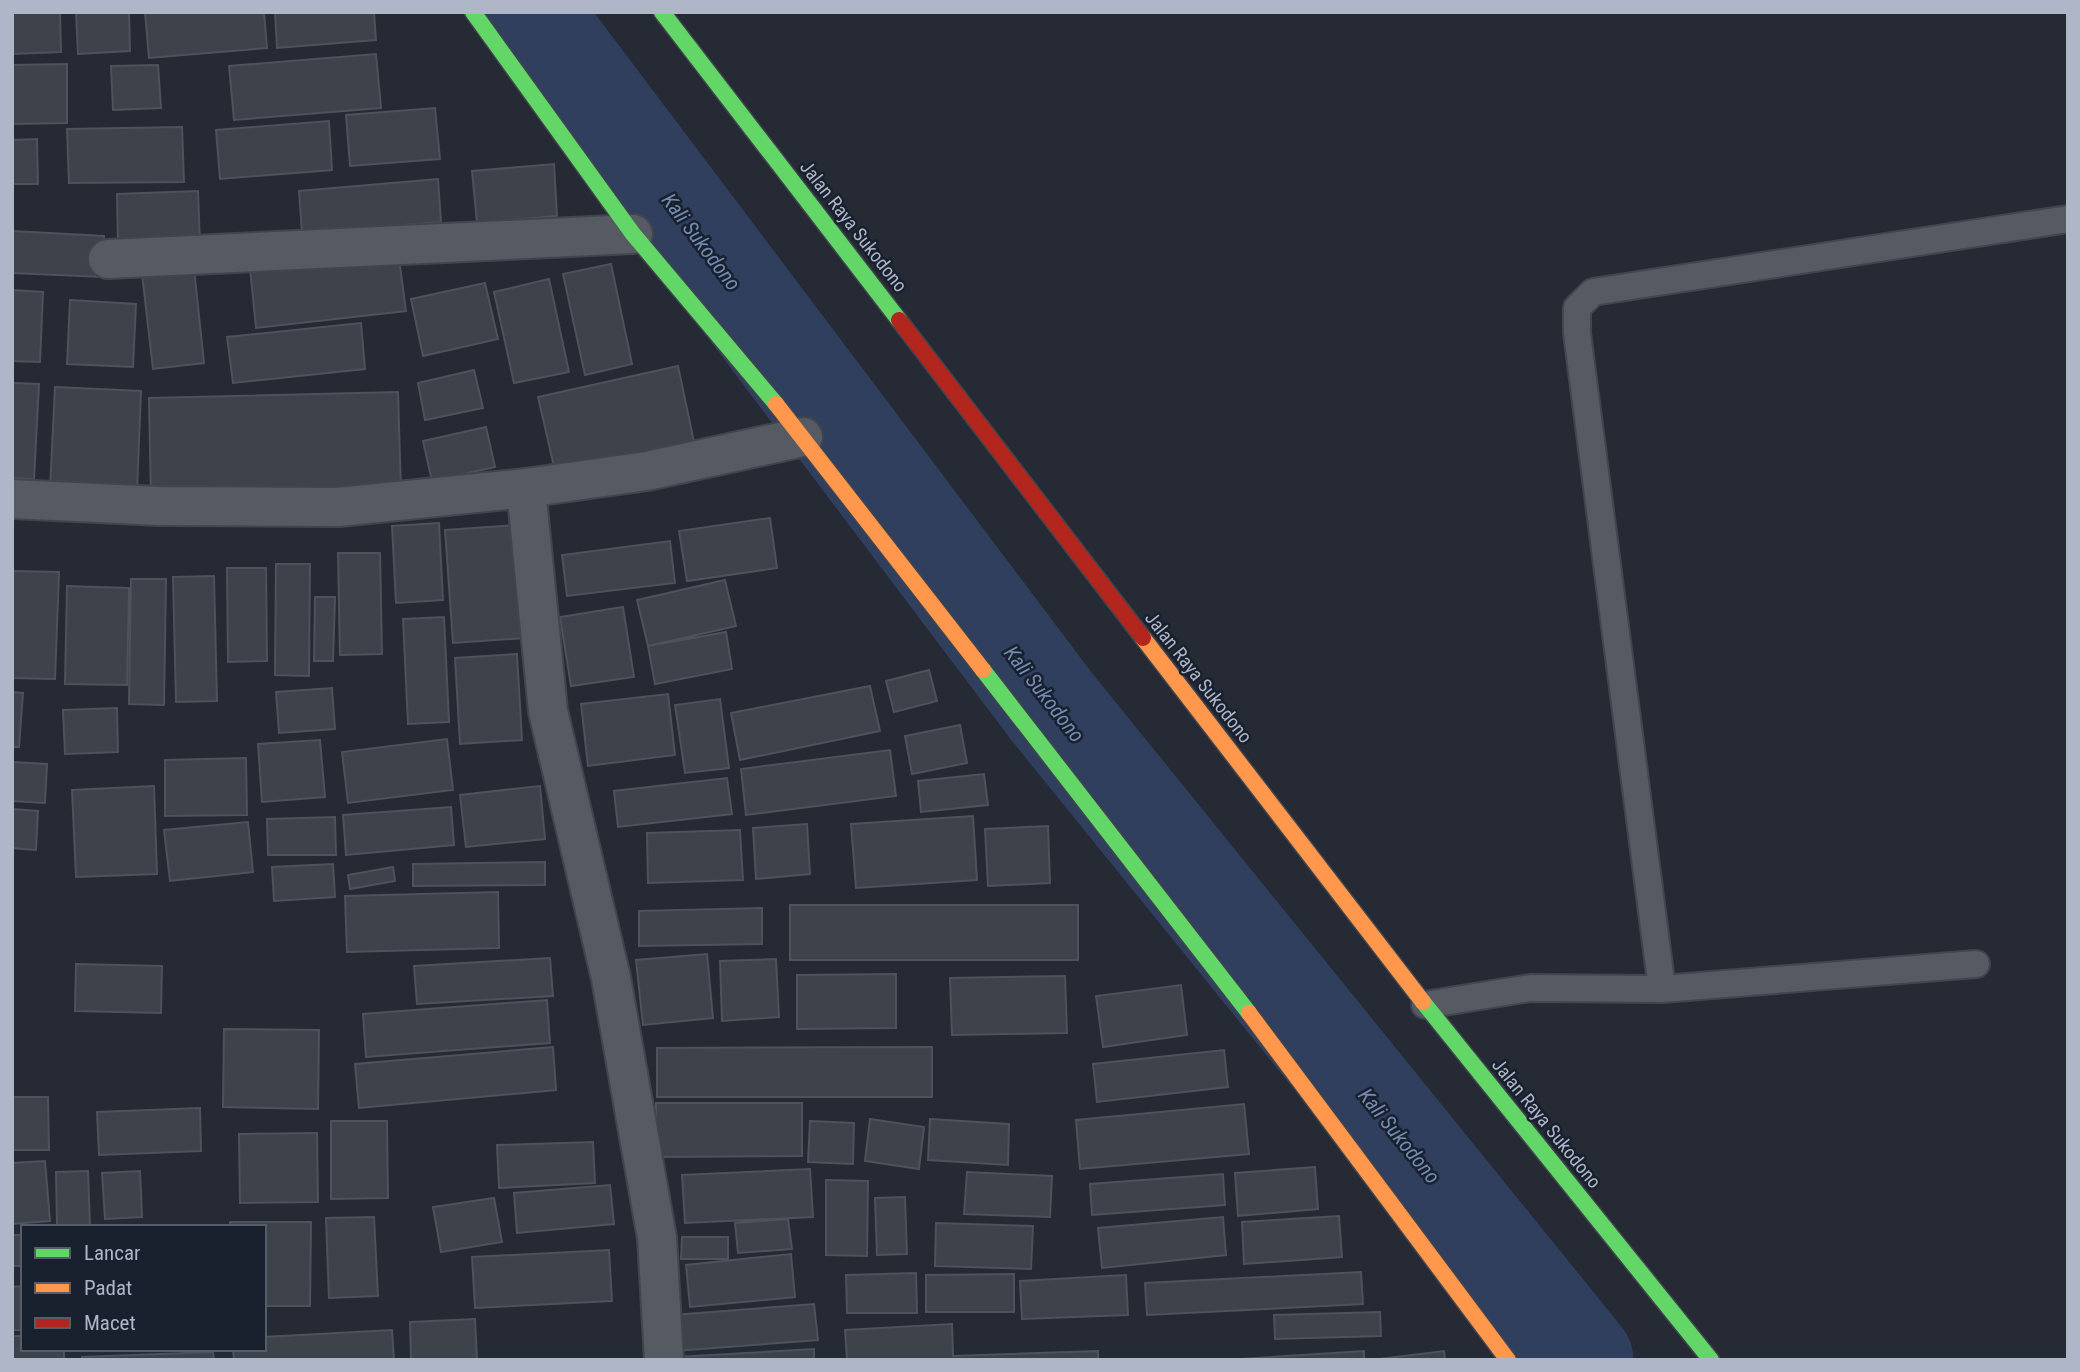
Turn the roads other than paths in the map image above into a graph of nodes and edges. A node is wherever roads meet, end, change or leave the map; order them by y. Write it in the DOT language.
graph roads {
  1 [pos="473,12"];
  2 [pos="662,12"];
  3 [pos="2068,219"];
  4 [pos="633,234"];
  5 [pos="108,259"];
  6 [pos="803,437"];
  7 [pos="526,488"];
  8 [pos="12,499"];
  9 [pos="1976,964"];
  10 [pos="1662,989"];
  11 [pos="1425,1005"];
  12 [pos="664,1360"];
  13 [pos="1508,1360"];
  14 [pos="1711,1360"];
  1 -- 4 [label="main road"];
  2 -- 11 [label="main road, Jalan Raya Sukodono"];
  3 -- 10 [label="lane"];
  4 -- 5 [label="street"];
  4 -- 6 [label="main road"];
  6 -- 7 [label="street"];
  6 -- 13 [label="main road"];
  7 -- 8 [label="street"];
  7 -- 12 [label="street"];
  9 -- 10 [label="lane"];
  10 -- 11 [label="lane"];
  11 -- 14 [label="main road, Jalan Raya Sukodono"];
}
